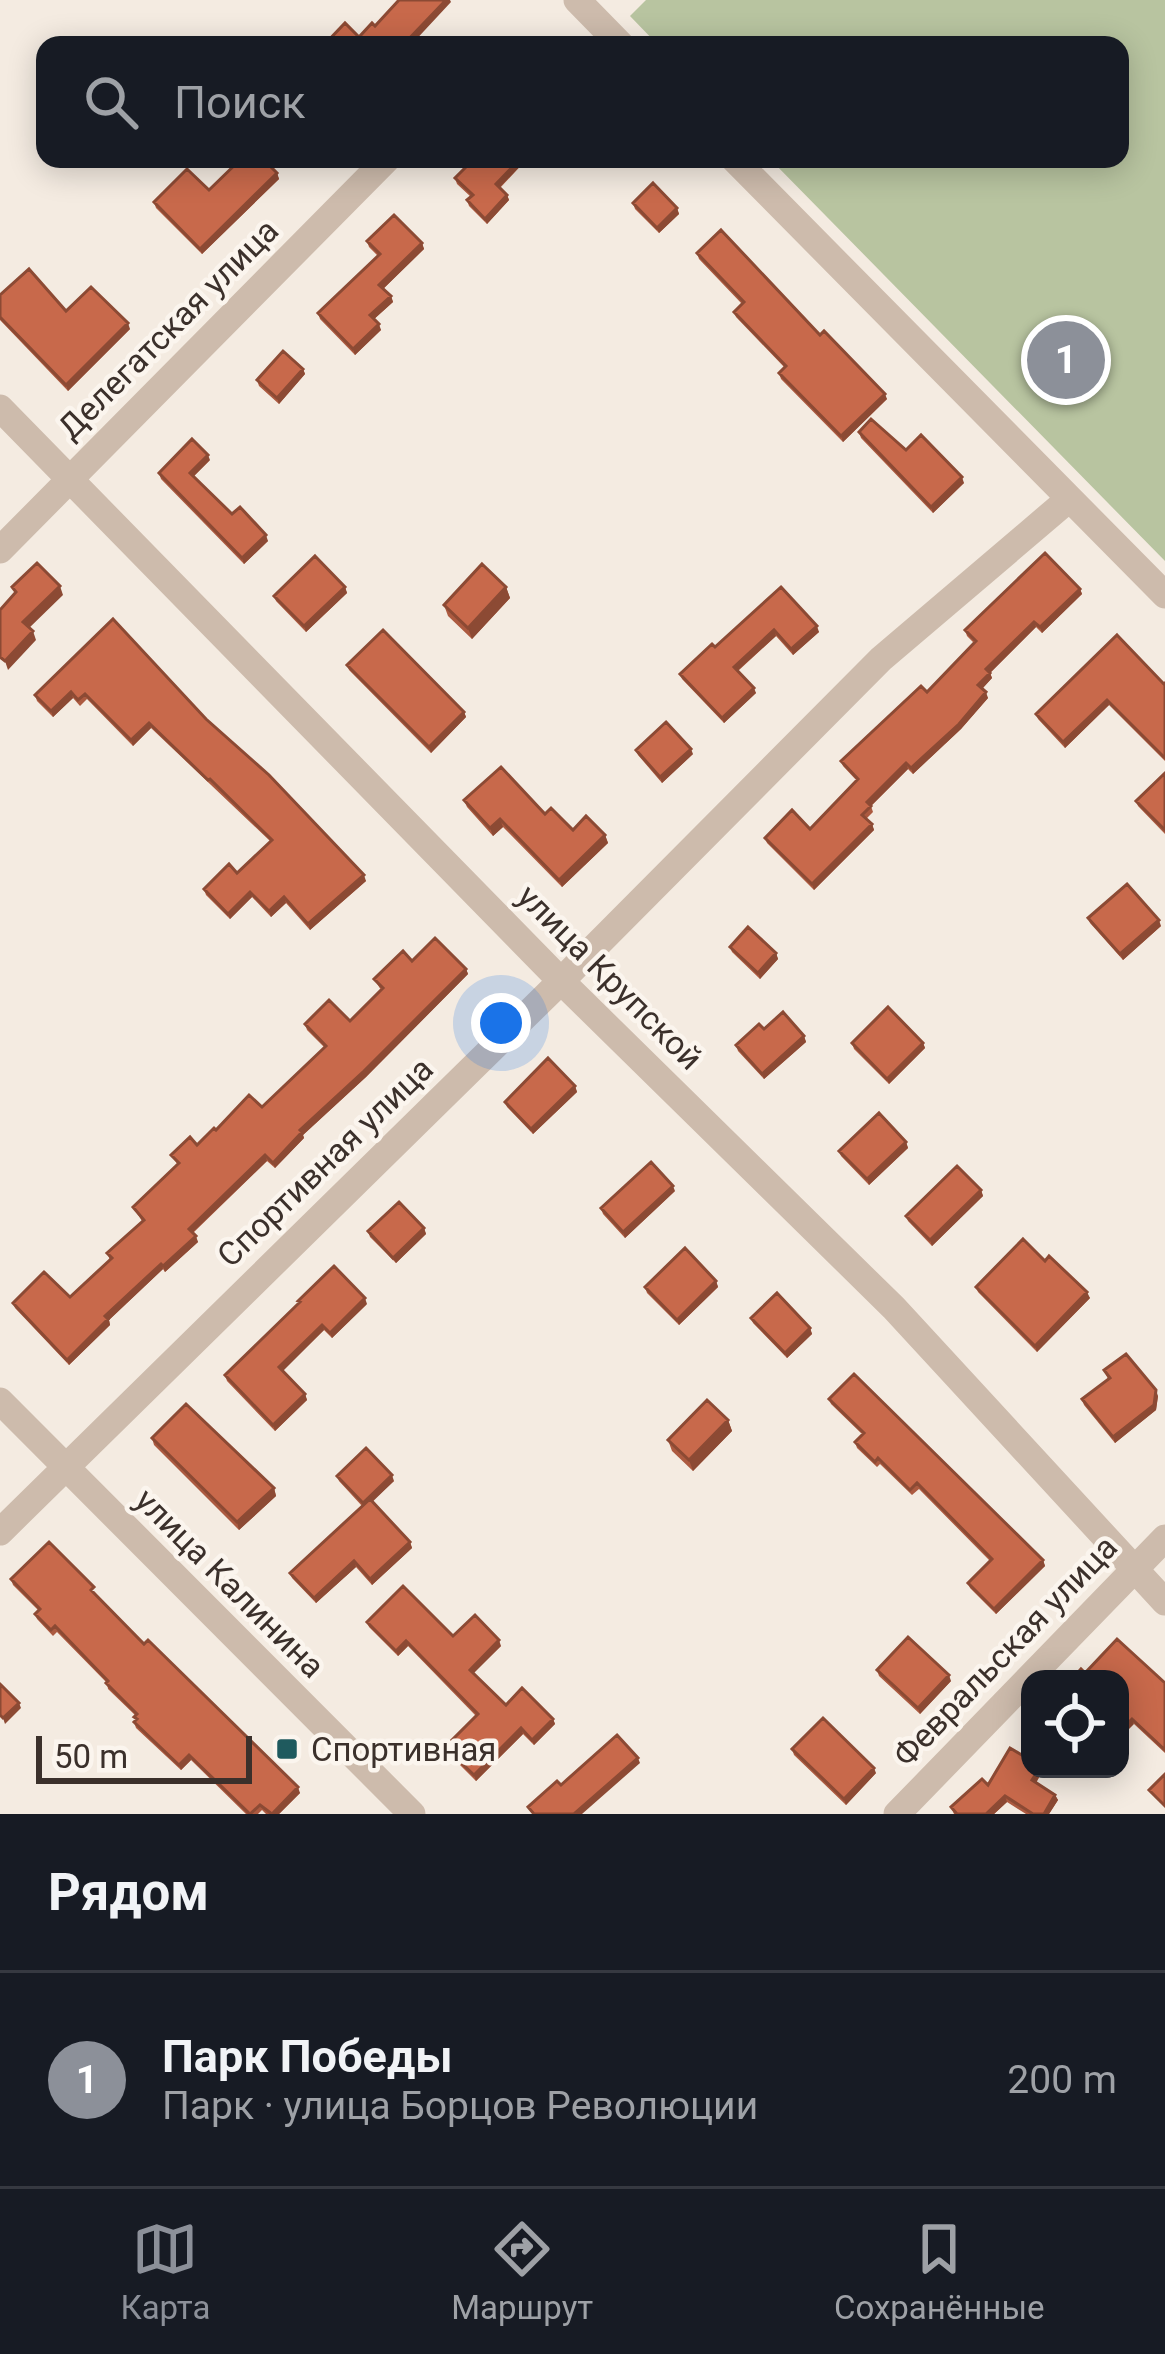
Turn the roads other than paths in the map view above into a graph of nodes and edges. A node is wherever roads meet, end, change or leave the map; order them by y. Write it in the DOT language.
graph roads {
  1 [pos="577,0"];
  2 [pos="613,36"];
  3 [pos="378,168"];
  4 [pos="743,168"];
  5 [pos="0,408"];
  6 [pos="70,480"];
  7 [pos="1069,500"];
  8 [pos="0,550"];
  9 [pos="1165,595"];
  10 [pos="561,981"];
  11 [pos="0,1401"];
  12 [pos="64,1468"];
  13 [pos="0,1532"];
  14 [pos="1165,1538"];
  15 [pos="1133,1569"];
  16 [pos="1165,1602"];
  17 [pos="904,1812"];
  18 [pos="412,1814"];
  1 -- 2 [label="street"];
  3 -- 6 [label="street, Делегатская улица"];
  4 -- 7 [label="street"];
  5 -- 6 [label="street, улица Крупской"];
  6 -- 8 [label="street, Делегатская улица"];
  6 -- 10 [label="street, улица Крупской"];
  7 -- 9 [label="street"];
  7 -- 10 [label="street, Спортивная улица"];
  10 -- 12 [label="street, Спортивная улица"];
  10 -- 15 [label="street, улица Крупской"];
  11 -- 12 [label="street, улица Калинина"];
  12 -- 13 [label="street, Спортивная улица"];
  12 -- 18 [label="street, улица Калинина"];
  14 -- 15 [label="street, Февральская улица"];
  15 -- 16 [label="street, улица Крупской"];
  15 -- 17 [label="street, Февральская улица"];
}
